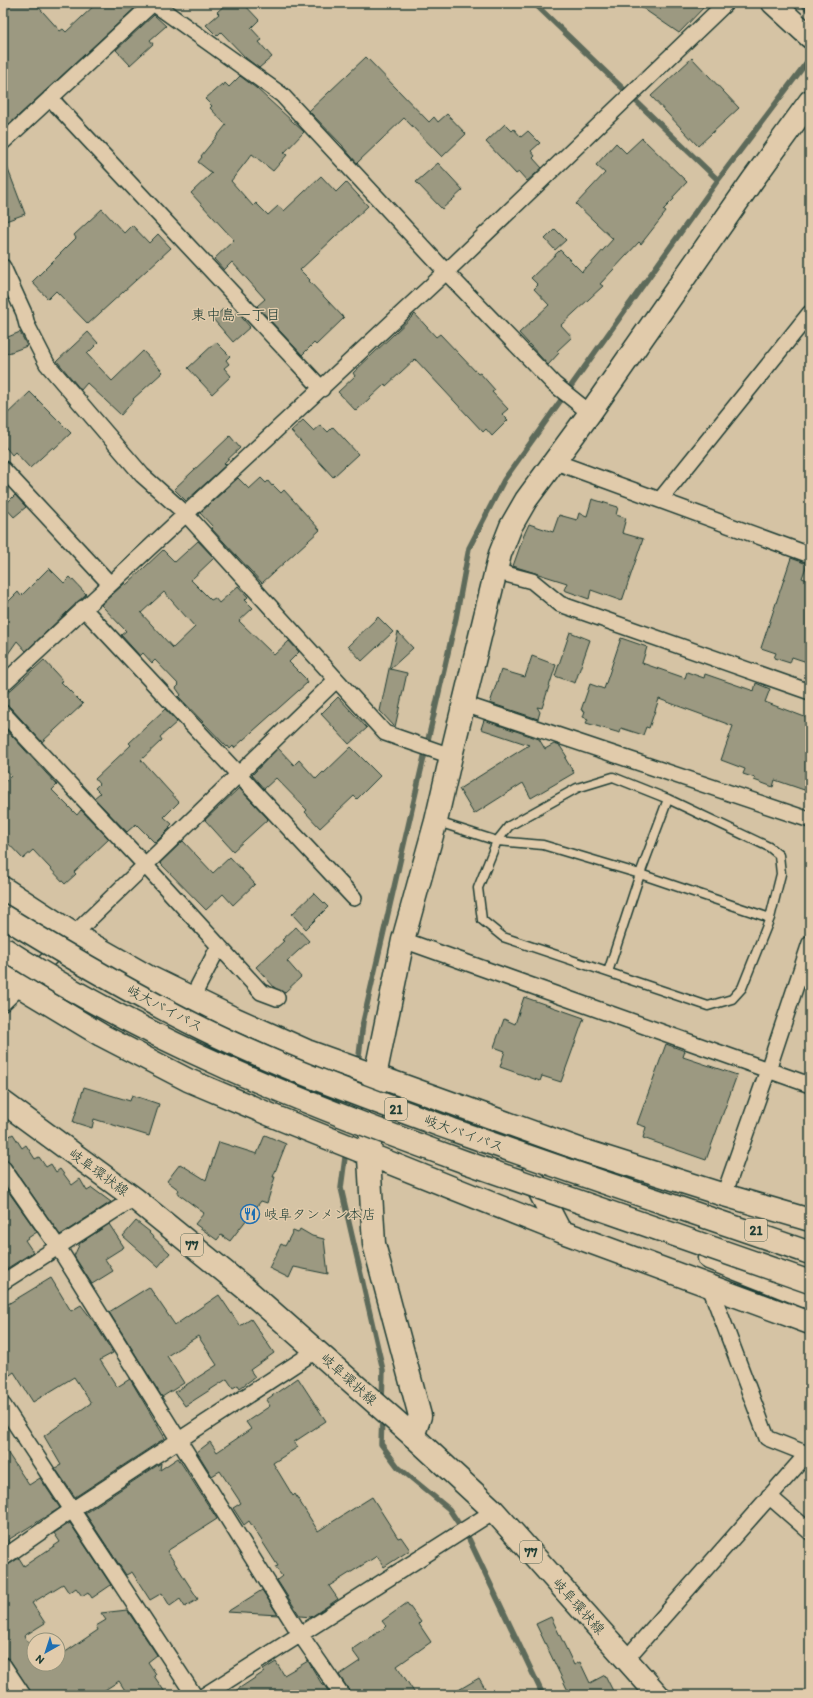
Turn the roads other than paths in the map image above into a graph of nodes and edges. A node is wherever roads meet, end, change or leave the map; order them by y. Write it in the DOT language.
graph roads {
  1 [pos="153,3"];
  2 [pos="726,3"];
  3 [pos="773,3"];
  4 [pos="805,33"];
  5 [pos="50,98"];
  6 [pos="810,101"];
  7 [pos="3,142"];
  8 [pos="3,267"];
  9 [pos="446,272"];
  10 [pos="810,313"];
  11 [pos="322,389"];
  12 [pos="583,408"];
  13 [pos="553,461"];
  14 [pos="3,469"];
  15 [pos="660,500"];
  16 [pos="186,514"];
  17 [pos="810,555"];
  18 [pos="495,572"];
  19 [pos="110,584"];
  20 [pos="83,608"];
  21 [pos="336,680"];
  22 [pos="3,684"];
  23 [pos="810,692"];
  24 [pos="464,704"];
  25 [pos="3,713"];
  26 [pos="445,754"];
  27 [pos="238,774"];
  28 [pos="668,799"];
  29 [pos="810,820"];
  30 [pos="436,821"];
  31 [pos="497,841"];
  32 [pos="145,865"];
  33 [pos="640,874"];
  34 [pos="3,888"];
  35 [pos="354,898"];
  36 [pos="3,916"];
  37 [pos="770,918"];
  38 [pos="75,934"];
  39 [pos="403,940"];
  40 [pos="810,943"];
  41 [pos="219,946"];
  42 [pos="3,948"];
  43 [pos="608,972"];
  44 [pos="149,976"];
  45 [pos="11,982"];
  46 [pos="192,998"];
  47 [pos="278,998"];
  48 [pos="3,1003"];
  49 [pos="768,1070"];
  50 [pos="375,1076"];
  51 [pos="810,1085"];
  52 [pos="3,1102"];
  53 [pos="372,1115"];
  54 [pos="369,1153"];
  55 [pos="3,1168"];
  56 [pos="546,1191"];
  57 [pos="724,1195"];
  58 [pos="134,1198"];
  59 [pos="701,1215"];
  60 [pos="810,1220"];
  61 [pos="560,1231"];
  62 [pos="810,1245"];
  63 [pos="58,1247"];
  64 [pos="810,1253"];
  65 [pos="3,1282"];
  66 [pos="810,1282"];
  67 [pos="710,1287"];
  68 [pos="810,1298"];
  69 [pos="810,1322"];
  70 [pos="317,1350"];
  71 [pos="3,1405"];
  72 [pos="412,1436"];
  73 [pos="179,1441"];
  74 [pos="809,1455"];
  75 [pos="769,1496"];
  76 [pos="72,1510"];
  77 [pos="494,1511"];
  78 [pos="810,1532"];
  79 [pos="3,1558"];
  80 [pos="300,1634"];
  81 [pos="626,1659"];
  82 [pos="3,1665"];
  83 [pos="24,1695"];
  84 [pos="194,1695"];
  85 [pos="206,1695"];
  86 [pos="342,1695"];
  87 [pos="658,1695"];
  1 -- 5 [label="street"];
  1 -- 9 [label="street"];
  2 -- 9 [label="street"];
  3 -- 4 [label="main road"];
  5 -- 7 [label="street"];
  5 -- 11 [label="street"];
  6 -- 12 [label="main road"];
  8 -- 16 [label="street"];
  9 -- 11 [label="street"];
  9 -- 12 [label="street"];
  10 -- 15 [label="street"];
  11 -- 16 [label="street"];
  12 -- 13 [label="main road"];
  13 -- 15 [label="street"];
  13 -- 18 [label="main road"];
  14 -- 19 [label="street"];
  15 -- 17 [label="street"];
  16 -- 19 [label="street"];
  16 -- 21 [label="street"];
  18 -- 23 [label="street"];
  18 -- 24 [label="main road"];
  19 -- 20 [label="street"];
  20 -- 22 [label="street"];
  20 -- 27 [label="street"];
  21 -- 26 [label="street"];
  21 -- 27 [label="street"];
  24 -- 26 [label="main road"];
  24 -- 29 [label="street"];
  25 -- 32 [label="street"];
  26 -- 30 [label="main road"];
  27 -- 32 [label="street"];
  27 -- 35 [label="street"];
  28 -- 31 [label="lane"];
  28 -- 33 [label="lane"];
  28 -- 37 [label="lane"];
  30 -- 31 [label="lane"];
  30 -- 39 [label="main road"];
  31 -- 33 [label="lane"];
  31 -- 43 [label="lane"];
  32 -- 38 [label="street"];
  32 -- 41 [label="street"];
  33 -- 37 [label="lane"];
  33 -- 43 [label="lane"];
  34 -- 38 [label="main road, 21"];
  36 -- 59 [label="main road, 岐大バイパス / 21, bridge"];
  37 -- 43 [label="lane"];
  38 -- 44 [label="main road, 21"];
  38 -- 45 [label="street"];
  39 -- 49 [label="street"];
  39 -- 50 [label="main road"];
  40 -- 49 [label="street"];
  41 -- 46 [label="street"];
  41 -- 47 [label="street"];
  42 -- 56 [label="main road, 岐大バイパス / 21, bridge"];
  44 -- 46 [label="main road, 21"];
  44 -- 53 [label="main road"];
  45 -- 48 [label="street"];
  45 -- 54 [label="main road"];
  46 -- 50 [label="main road, 21"];
  49 -- 51 [label="street"];
  49 -- 57 [label="street"];
  50 -- 53 [label="main road"];
  50 -- 57 [label="main road, 21"];
  52 -- 58 [label="main road, 岐阜環状線 / 77"];
  53 -- 54 [label="main road"];
  53 -- 61 [label="main road"];
  54 -- 61 [label="main road"];
  54 -- 72 [label="main road"];
  55 -- 63 [label="street"];
  56 -- 66 [label="main road, 岐大バイパス / 21, bridge"];
  56 -- 68 [label="main road, 21, bridge"];
  57 -- 60 [label="main road, 21"];
  58 -- 63 [label="street"];
  58 -- 70 [label="main road, 岐阜環状線 / 77"];
  59 -- 62 [label="main road, 21, bridge"];
  59 -- 64 [label="main road, 岐大バイパス / 21, bridge"];
  61 -- 67 [label="main road"];
  63 -- 65 [label="street"];
  63 -- 73 [label="street"];
  67 -- 69 [label="main road"];
  67 -- 74 [label="street"];
  70 -- 72 [label="main road, 岐阜環状線 / 77"];
  70 -- 73 [label="street"];
  71 -- 76 [label="street"];
  72 -- 77 [label="main road, 岐阜環状線 / 77"];
  73 -- 76 [label="street"];
  73 -- 80 [label="street"];
  74 -- 75 [label="street"];
  75 -- 78 [label="street"];
  75 -- 81 [label="street"];
  76 -- 79 [label="street"];
  76 -- 84 [label="street"];
  77 -- 80 [label="street"];
  77 -- 81 [label="main road, 岐阜環状線 / 77"];
  80 -- 85 [label="street"];
  80 -- 86 [label="street"];
  81 -- 87 [label="main road, 岐阜環状線 / 77"];
  82 -- 83 [label="street"];
}
